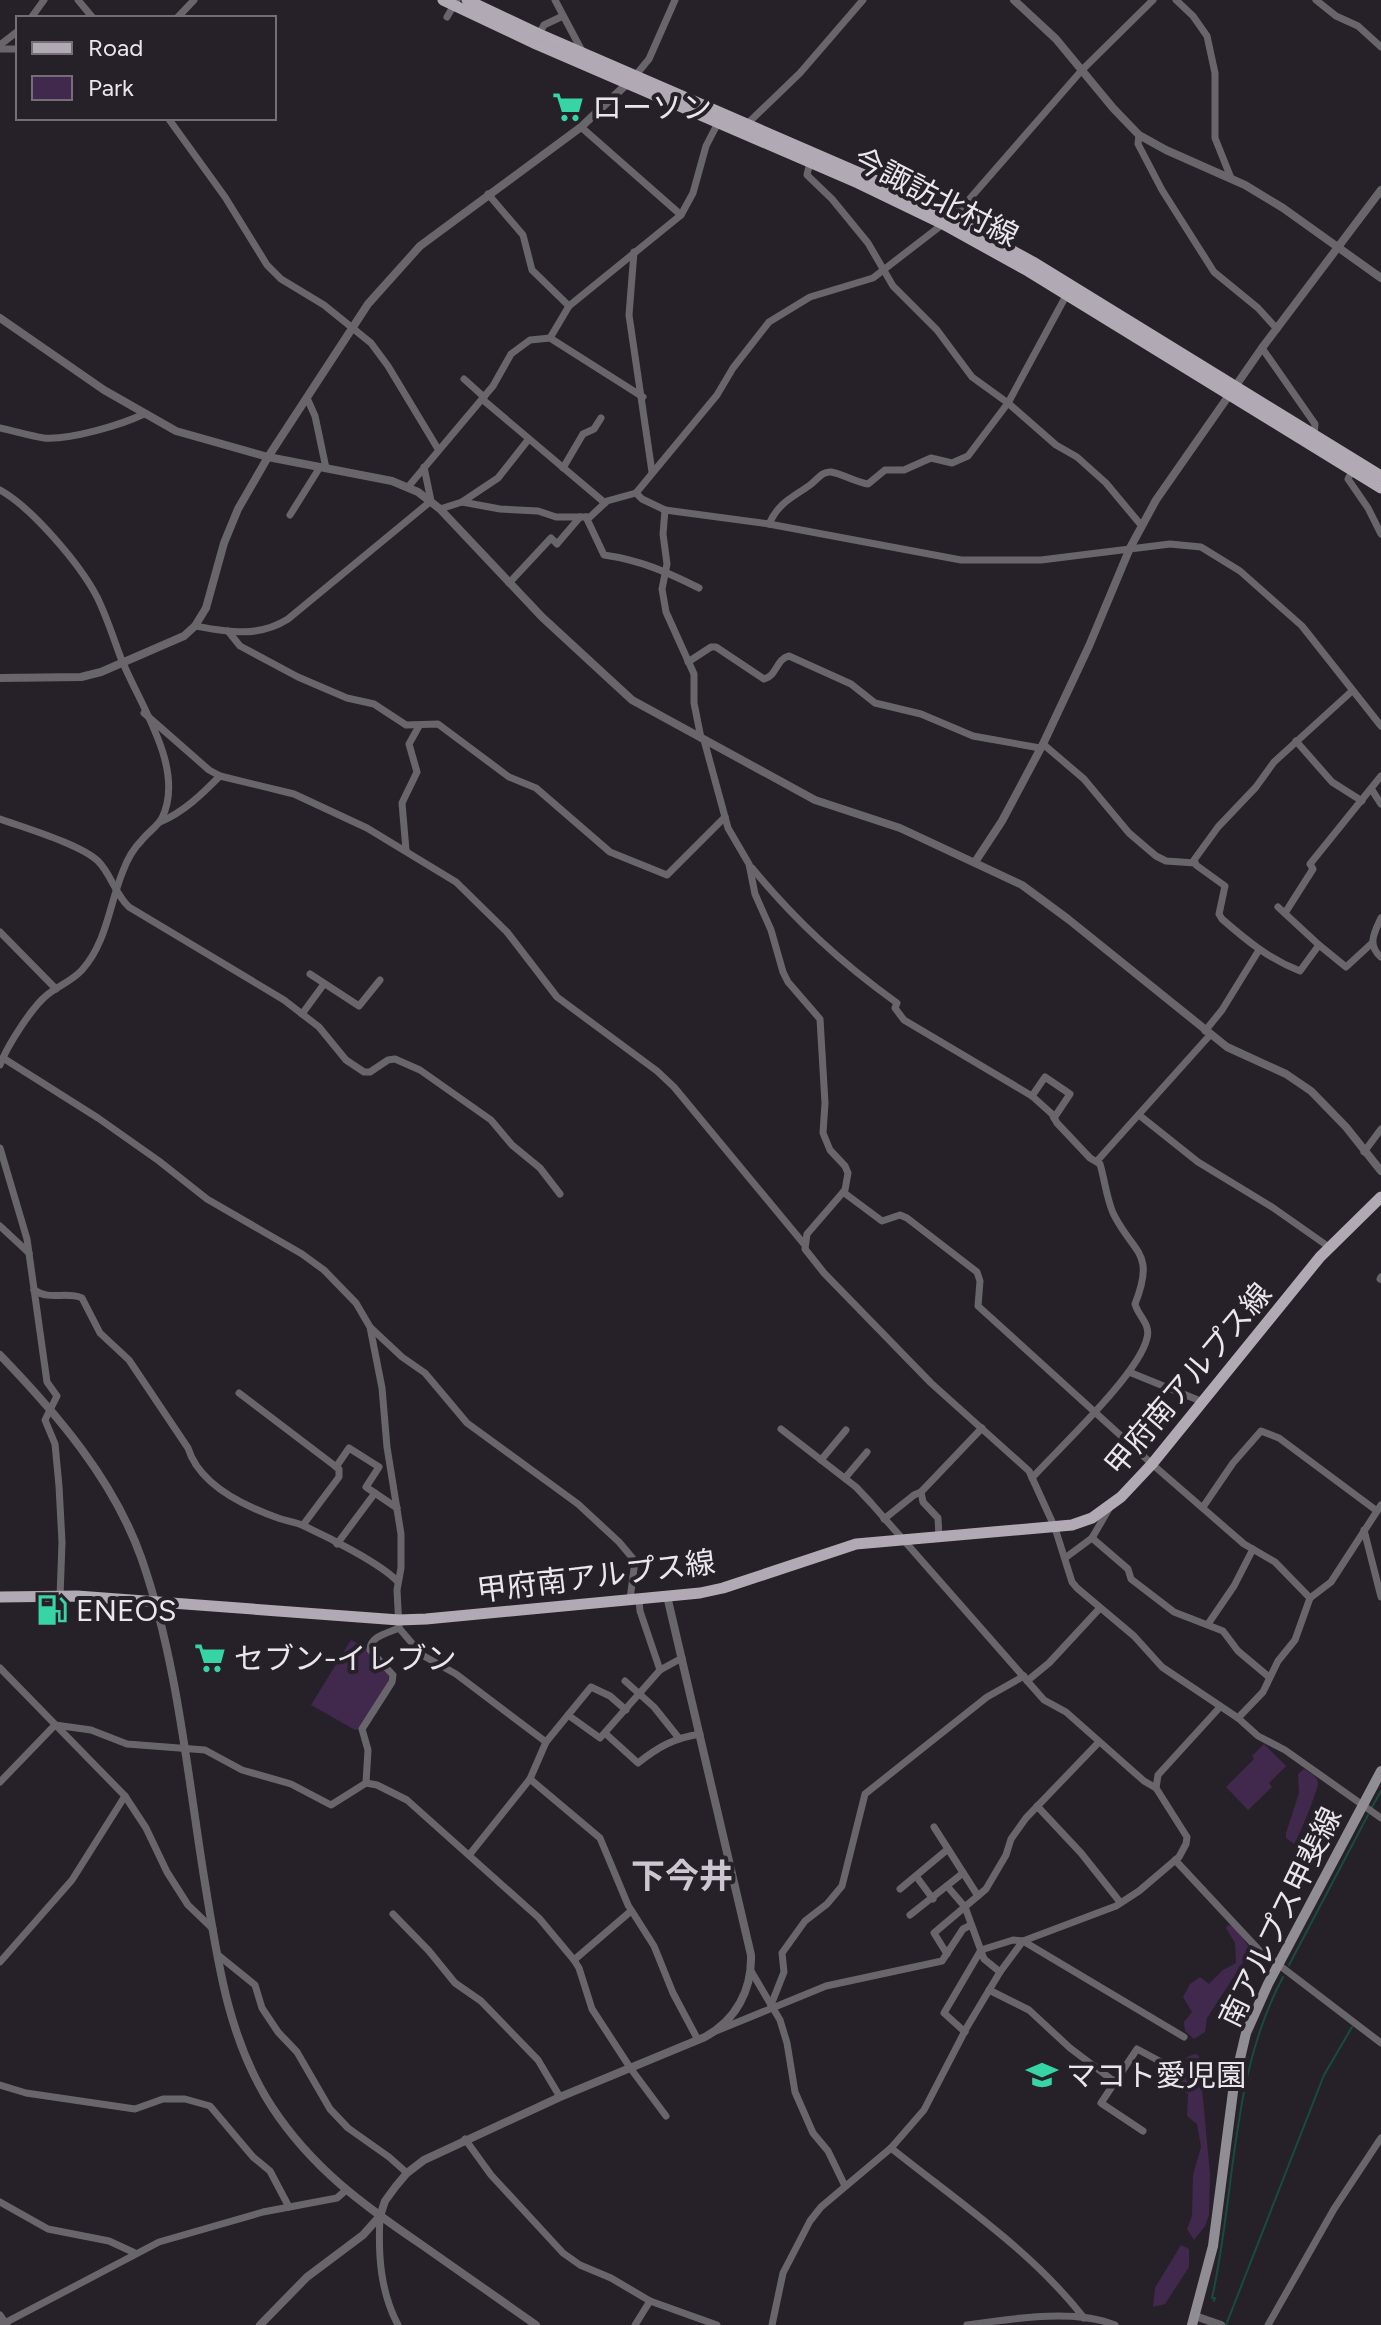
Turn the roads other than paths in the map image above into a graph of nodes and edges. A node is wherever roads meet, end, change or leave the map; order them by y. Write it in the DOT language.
graph roads {
  1 [pos="78,0"];
  2 [pos="194,0"];
  3 [pos="467,0"];
  4 [pos="555,0"];
  5 [pos="675,0"];
  6 [pos="863,0"];
  7 [pos="1014,0"];
  8 [pos="1153,0"];
  9 [pos="1176,0"];
  10 [pos="1316,0"];
  11 [pos="451,2"];
  12 [pos="91,16"];
  13 [pos="179,16"];
  14 [pos="563,16"];
  15 [pos="447,17"];
  16 [pos="16,33"];
  17 [pos="539,34"];
  18 [pos="0,47"];
  19 [pos="1381,47"];
  20 [pos="583,53"];
  21 [pos="1082,70"];
  22 [pos="631,80"];
  23 [pos="721,118"];
  24 [pos="169,120"];
  25 [pos="747,124"];
  26 [pos="581,127"];
  27 [pos="1139,135"];
  28 [pos="810,162"];
  29 [pos="1231,178"];
  30 [pos="1381,190"];
  31 [pos="488,194"];
  32 [pos="681,215"];
  33 [pos="947,221"];
  34 [pos="1340,247"];
  35 [pos="634,251"];
  36 [pos="883,272"];
  37 [pos="1381,278"];
  38 [pos="1067,294"];
  39 [pos="569,306"];
  40 [pos="0,318"];
  41 [pos="352,328"];
  42 [pos="1277,329"];
  43 [pos="550,338"];
  44 [pos="1262,348"];
  45 [pos="464,379"];
  46 [pos="1232,390"];
  47 [pos="643,397"];
  48 [pos="307,398"];
  49 [pos="483,398"];
  50 [pos="1008,403"];
  51 [pos="144,414"];
  52 [pos="601,418"];
  53 [pos="0,428"];
  54 [pos="1314,436"];
  55 [pos="528,440"];
  56 [pos="438,449"];
  57 [pos="268,457"];
  58 [pos="423,467"];
  59 [pos="323,468"];
  60 [pos="563,468"];
  61 [pos="1352,471"];
  62 [pos="652,472"];
  63 [pos="1381,476"];
  64 [pos="408,487"];
  65 [pos="1381,488"];
  66 [pos="0,490"];
  67 [pos="636,493"];
  68 [pos="431,501"];
  69 [pos="462,502"];
  70 [pos="605,503"];
  71 [pos="440,509"];
  72 [pos="665,510"];
  73 [pos="290,515"];
  74 [pos="583,517"];
  75 [pos="769,524"];
  76 [pos="1141,525"];
  77 [pos="1381,534"];
  78 [pos="1130,548"];
  79 [pos="665,571"];
  80 [pos="509,583"];
  81 [pos="699,588"];
  82 [pos="195,626"];
  83 [pos="228,631"];
  84 [pos="688,662"];
  85 [pos="122,663"];
  86 [pos="0,678"];
  87 [pos="1352,691"];
  88 [pos="144,713"];
  89 [pos="419,726"];
  90 [pos="1381,726"];
  91 [pos="702,739"];
  92 [pos="1296,741"];
  93 [pos="1042,746"];
  94 [pos="220,776"];
  95 [pos="1381,776"];
  96 [pos="1372,790"];
  97 [pos="1362,801"];
  98 [pos="1381,804"];
  99 [pos="725,817"];
  100 [pos="0,819"];
  101 [pos="160,822"];
  102 [pos="406,850"];
  103 [pos="975,862"];
  104 [pos="1195,863"];
  105 [pos="749,864"];
  106 [pos="116,891"];
  107 [pos="1381,918"];
  108 [pos="0,932"];
  109 [pos="1371,944"];
  110 [pos="1319,945"];
  111 [pos="1259,950"];
  112 [pos="1381,957"];
  113 [pos="310,974"];
  114 [pos="380,980"];
  115 [pos="324,984"];
  116 [pos="56,989"];
  117 [pos="302,1014"];
  118 [pos="1207,1033"];
  119 [pos="1,1061"];
  120 [pos="1032,1096"];
  121 [pos="1139,1115"];
  122 [pos="1054,1118"];
  123 [pos="1381,1129"];
  124 [pos="0,1148"];
  125 [pos="1364,1152"];
  126 [pos="1097,1161"];
  127 [pos="1381,1171"];
  128 [pos="843,1192"];
  129 [pos="560,1194"];
  130 [pos="1381,1197"];
  131 [pos="0,1226"];
  132 [pos="804,1244"];
  133 [pos="1329,1247"];
  134 [pos="29,1253"];
  135 [pos="34,1290"];
  136 [pos="370,1327"];
  137 [pos="0,1355"];
  138 [pos="1129,1372"];
  139 [pos="239,1393"];
  140 [pos="1203,1402"];
  141 [pos="51,1408"];
  142 [pos="1095,1410"];
  143 [pos="982,1428"];
  144 [pos="781,1429"];
  145 [pos="846,1430"];
  146 [pos="867,1452"];
  147 [pos="821,1460"];
  148 [pos="1152,1464"];
  149 [pos="336,1467"];
  150 [pos="845,1478"];
  151 [pos="1032,1478"];
  152 [pos="921,1492"];
  153 [pos="375,1493"];
  154 [pos="1110,1506"];
  155 [pos="1203,1507"];
  156 [pos="397,1508"];
  157 [pos="1379,1508"];
  158 [pos="884,1519"];
  159 [pos="303,1525"];
  160 [pos="1055,1528"];
  161 [pos="1364,1530"];
  162 [pos="939,1537"];
  163 [pos="1092,1538"];
  164 [pos="903,1539"];
  165 [pos="337,1544"];
  166 [pos="1253,1549"];
  167 [pos="1065,1558"];
  168 [pos="398,1582"];
  169 [pos="667,1596"];
  170 [pos="0,1597"];
  171 [pos="60,1597"];
  172 [pos="1381,1597"];
  173 [pos="1310,1598"];
  174 [pos="634,1599"];
  175 [pos="153,1603"];
  176 [pos="1100,1608"];
  177 [pos="399,1624"];
  178 [pos="1208,1624"];
  179 [pos="682,1658"];
  180 [pos="0,1668"];
  181 [pos="660,1670"];
  182 [pos="1269,1677"];
  183 [pos="1025,1678"];
  184 [pos="625,1681"];
  185 [pos="639,1694"];
  186 [pos="1220,1707"];
  187 [pos="626,1710"];
  188 [pos="568,1715"];
  189 [pos="1238,1718"];
  190 [pos="55,1725"];
  191 [pos="606,1734"];
  192 [pos="700,1734"];
  193 [pos="678,1737"];
  194 [pos="546,1742"];
  195 [pos="1099,1742"];
  196 [pos="183,1747"];
  197 [pos="1381,1771"];
  198 [pos="530,1779"];
  199 [pos="0,1782"];
  200 [pos="366,1783"];
  201 [pos="1156,1788"];
  202 [pos="125,1796"];
  203 [pos="1037,1806"];
  204 [pos="1362,1806"];
  205 [pos="1381,1818"];
  206 [pos="934,1827"];
  207 [pos="948,1849"];
  208 [pos="470,1854"];
  209 [pos="1175,1860"];
  210 [pos="963,1873"];
  211 [pos="916,1876"];
  212 [pos="947,1886"];
  213 [pos="900,1889"];
  214 [pos="978,1896"];
  215 [pos="933,1899"];
  216 [pos="1120,1902"];
  217 [pos="965,1907"];
  218 [pos="631,1911"];
  219 [pos="393,1914"];
  220 [pos="910,1915"];
  221 [pos="971,1925"];
  222 [pos="213,1929"];
  223 [pos="1023,1941"];
  224 [pos="981,1950"];
  225 [pos="947,1954"];
  226 [pos="218,1955"];
  227 [pos="574,1960"];
  228 [pos="0,1962"];
  229 [pos="1278,1965"];
  230 [pos="751,1971"];
  231 [pos="1000,1972"];
  232 [pos="989,1990"];
  233 [pos="773,2007"];
  234 [pos="714,2032"];
  235 [pos="965,2032"];
  236 [pos="1184,2037"];
  237 [pos="698,2040"];
  238 [pos="1381,2043"];
  239 [pos="631,2069"];
  240 [pos="1178,2071"];
  241 [pos="1115,2082"];
  242 [pos="0,2085"];
  243 [pos="560,2097"];
  244 [pos="666,2116"];
  245 [pos="1143,2131"];
  246 [pos="1381,2138"];
  247 [pos="465,2139"];
  248 [pos="891,2148"];
  249 [pos="407,2173"];
  250 [pos="845,2186"];
  251 [pos="345,2191"];
  252 [pos="0,2202"];
  253 [pos="289,2207"];
  254 [pos="380,2216"];
  255 [pos="135,2253"];
  256 [pos="650,2301"];
  257 [pos="1084,2318"];
  258 [pos="1194,2320"];
  259 [pos="4,2322"];
  260 [pos="260,2325"];
  261 [pos="398,2325"];
  262 [pos="536,2325"];
  263 [pos="635,2325"];
  264 [pos="717,2325"];
  265 [pos="772,2325"];
  266 [pos="967,2325"];
  267 [pos="1115,2325"];
  268 [pos="1221,2325"];
  269 [pos="1268,2325"];
  1 -- 12 [label="street"];
  2 -- 13 [label="street"];
  3 -- 17 [label="main road, 今諏訪北村線"];
  4 -- 14 [label="street"];
  5 -- 22 [label="street"];
  6 -- 25 [label="street"];
  7 -- 21 [label="street"];
  8 -- 21 [label="street"];
  9 -- 29 [label="street"];
  10 -- 19 [label="street"];
  11 -- 15 [label="street"];
  11 -- 22 [label="main road, 今諏訪北村線"];
  14 -- 17 [label="street"];
  14 -- 20 [label="street"];
  16 -- 18 [label="street"];
  17 -- 20 [label="main road, 今諏訪北村線"];
  20 -- 22 [label="main road, 今諏訪北村線"];
  21 -- 27 [label="street"];
  21 -- 33 [label="street"];
  22 -- 23 [label="main road, 今諏訪北村線"];
  22 -- 26 [label="street"];
  23 -- 25 [label="main road, 今諏訪北村線"];
  23 -- 28 [label="main road, 今諏訪北村線"];
  23 -- 32 [label="street"];
  24 -- 41 [label="street"];
  25 -- 33 [label="main road, 今諏訪北村線"];
  26 -- 31 [label="street"];
  26 -- 32 [label="street"];
  27 -- 29 [label="street"];
  27 -- 42 [label="street"];
  28 -- 33 [label="main road, 今諏訪北村線"];
  28 -- 36 [label="street"];
  29 -- 34 [label="street"];
  30 -- 34 [label="street"];
  31 -- 39 [label="street"];
  31 -- 41 [label="street"];
  32 -- 35 [label="street"];
  33 -- 36 [label="street"];
  33 -- 38 [label="main road, 今諏訪北村線"];
  33 -- 46 [label="main road, 今諏訪北村線"];
  34 -- 37 [label="street"];
  34 -- 42 [label="street"];
  35 -- 39 [label="street"];
  35 -- 47 [label="street"];
  36 -- 50 [label="street"];
  36 -- 62 [label="street"];
  38 -- 46 [label="main road, 今諏訪北村線"];
  38 -- 50 [label="street"];
  39 -- 43 [label="street"];
  40 -- 51 [label="street"];
  41 -- 48 [label="street"];
  41 -- 56 [label="street"];
  42 -- 44 [label="street"];
  43 -- 47 [label="street"];
  43 -- 49 [label="street"];
  44 -- 46 [label="street"];
  44 -- 54 [label="street"];
  45 -- 49 [label="street"];
  46 -- 54 [label="main road, 今諏訪北村線"];
  46 -- 61 [label="main road, 今諏訪北村線"];
  46 -- 76 [label="street"];
  47 -- 62 [label="street"];
  48 -- 57 [label="street"];
  48 -- 59 [label="street"];
  49 -- 55 [label="street"];
  49 -- 56 [label="street"];
  50 -- 75 [label="street"];
  50 -- 76 [label="street"];
  51 -- 53 [label="street"];
  51 -- 57 [label="street"];
  52 -- 60 [label="street"];
  54 -- 63 [label="main road, 今諏訪北村線"];
  55 -- 60 [label="street"];
  55 -- 69 [label="street"];
  56 -- 58 [label="street"];
  57 -- 59 [label="street"];
  57 -- 82 [label="street"];
  58 -- 64 [label="street"];
  58 -- 68 [label="street"];
  59 -- 64 [label="street"];
  59 -- 73 [label="street"];
  60 -- 70 [label="street"];
  61 -- 65 [label="main road, 今諏訪北村線"];
  61 -- 77 [label="street"];
  62 -- 67 [label="street"];
  64 -- 68 [label="street"];
  66 -- 85 [label="street"];
  67 -- 70 [label="street"];
  67 -- 72 [label="street"];
  68 -- 71 [label="street"];
  68 -- 83 [label="street"];
  69 -- 71 [label="street"];
  69 -- 74 [label="street"];
  70 -- 74 [label="street"];
  71 -- 80 [label="street"];
  72 -- 75 [label="street"];
  72 -- 79 [label="street"];
  74 -- 79 [label="street"];
  74 -- 80 [label="street"];
  75 -- 78 [label="street"];
  76 -- 78 [label="street"];
  78 -- 87 [label="street"];
  78 -- 93 [label="street"];
  79 -- 81 [label="street"];
  79 -- 84 [label="street"];
  80 -- 91 [label="street"];
  82 -- 83 [label="street"];
  82 -- 85 [label="street"];
  83 -- 89 [label="street"];
  84 -- 91 [label="street"];
  84 -- 93 [label="street"];
  85 -- 86 [label="street"];
  85 -- 88 [label="street"];
  87 -- 90 [label="street"];
  87 -- 92 [label="street"];
  88 -- 94 [label="street"];
  88 -- 101 [label="street"];
  89 -- 99 [label="street"];
  89 -- 102 [label="street"];
  91 -- 99 [label="street"];
  91 -- 103 [label="street"];
  92 -- 97 [label="street"];
  92 -- 104 [label="street"];
  93 -- 103 [label="street"];
  93 -- 104 [label="street"];
  94 -- 101 [label="street"];
  94 -- 102 [label="street"];
  95 -- 96 [label="street"];
  96 -- 97 [label="street"];
  96 -- 98 [label="street"];
  97 -- 110 [label="street"];
  99 -- 105 [label="street"];
  100 -- 106 [label="street"];
  101 -- 106 [label="street"];
  102 -- 132 [label="street"];
  103 -- 118 [label="street"];
  104 -- 111 [label="street"];
  105 -- 120 [label="street"];
  105 -- 128 [label="street"];
  106 -- 116 [label="street"];
  106 -- 117 [label="street"];
  107 -- 109 [label="street"];
  108 -- 116 [label="street"];
  109 -- 110 [label="street"];
  109 -- 112 [label="street"];
  110 -- 111 [label="street"];
  111 -- 118 [label="street"];
  113 -- 115 [label="street"];
  114 -- 115 [label="street"];
  115 -- 117 [label="street"];
  116 -- 119 [label="street"];
  117 -- 129 [label="street"];
  118 -- 121 [label="street"];
  118 -- 125 [label="street"];
  119 -- 136 [label="street"];
  120 -- 122 [label="street"];
  120 -- 122 [label="street"];
  121 -- 126 [label="street"];
  121 -- 133 [label="street"];
  122 -- 126 [label="street"];
  123 -- 125 [label="street"];
  124 -- 134 [label="street"];
  125 -- 127 [label="street"];
  126 -- 138 [label="street"];
  128 -- 132 [label="street"];
  128 -- 142 [label="street"];
  130 -- 133 [label="main road, 甲府南アルプス線"];
  131 -- 134 [label="street"];
  132 -- 143 [label="street"];
  133 -- 140 [label="main road, 甲府南アルプス線"];
  134 -- 135 [label="street"];
  135 -- 141 [label="street"];
  135 -- 159 [label="street"];
  136 -- 156 [label="street"];
  136 -- 174 [label="street"];
  137 -- 141 [label="street"];
  138 -- 140 [label="street"];
  138 -- 142 [label="street"];
  139 -- 149 [label="street"];
  140 -- 148 [label="main road, 甲府南アルプス線"];
  141 -- 171 [label="street"];
  141 -- 175 [label="street"];
  142 -- 148 [label="street"];
  142 -- 151 [label="street"];
  143 -- 151 [label="street"];
  143 -- 152 [label="street"];
  144 -- 147 [label="street"];
  145 -- 147 [label="street"];
  146 -- 150 [label="street"];
  147 -- 150 [label="street"];
  148 -- 154 [label="main road, 甲府南アルプス線"];
  148 -- 155 [label="street"];
  149 -- 153 [label="street"];
  149 -- 159 [label="street"];
  150 -- 158 [label="street"];
  151 -- 160 [label="street"];
  152 -- 158 [label="street"];
  152 -- 162 [label="street"];
  153 -- 156 [label="street"];
  153 -- 165 [label="street"];
  154 -- 160 [label="main road, 甲府南アルプス線"];
  154 -- 163 [label="street"];
  155 -- 157 [label="street"];
  155 -- 166 [label="street"];
  156 -- 168 [label="street"];
  157 -- 161 [label="street"];
  158 -- 164 [label="street"];
  159 -- 165 [label="street"];
  160 -- 162 [label="main road, 甲府南アルプス線"];
  160 -- 167 [label="street"];
  161 -- 172 [label="street"];
  161 -- 173 [label="street"];
  162 -- 164 [label="main road, 甲府南アルプス線"];
  163 -- 167 [label="street"];
  163 -- 178 [label="street"];
  164 -- 169 [label="main road, 甲府南アルプス線"];
  164 -- 183 [label="street"];
  165 -- 168 [label="street"];
  166 -- 173 [label="street"];
  166 -- 178 [label="street"];
  167 -- 176 [label="street"];
  168 -- 177 [label="street"];
  169 -- 174 [label="main road, 甲府南アルプス線"];
  169 -- 179 [label="street"];
  170 -- 171 [label="main road, 甲府南アルプス線"];
  171 -- 175 [label="main road, 甲府南アルプス線"];
  173 -- 182 [label="street"];
  174 -- 177 [label="main road, 甲府南アルプス線"];
  174 -- 181 [label="street"];
  175 -- 177 [label="main road, 甲府南アルプス線"];
  175 -- 196 [label="street"];
  176 -- 183 [label="street"];
  176 -- 186 [label="street"];
  177 -- 194 [label="street"];
  177 -- 200 [label="street"];
  178 -- 182 [label="street"];
  179 -- 181 [label="street"];
  179 -- 192 [label="street"];
  180 -- 190 [label="street"];
  181 -- 185 [label="street"];
  182 -- 189 [label="street"];
  183 -- 195 [label="street"];
  183 -- 233 [label="street"];
  184 -- 185 [label="street"];
  185 -- 187 [label="street"];
  185 -- 193 [label="street"];
  186 -- 189 [label="street"];
  186 -- 201 [label="street"];
  187 -- 188 [label="street"];
  187 -- 191 [label="street"];
  188 -- 191 [label="street"];
  188 -- 194 [label="street"];
  189 -- 204 [label="street"];
  190 -- 196 [label="street"];
  190 -- 199 [label="street"];
  190 -- 202 [label="street"];
  191 -- 193 [label="street"];
  192 -- 193 [label="street"];
  192 -- 230 [label="street"];
  194 -- 198 [label="street"];
  195 -- 201 [label="street"];
  195 -- 203 [label="street"];
  196 -- 200 [label="street"];
  196 -- 222 [label="street"];
  197 -- 204 [label="main road, 南アルプス甲斐線"];
  198 -- 208 [label="street"];
  198 -- 218 [label="street"];
  200 -- 208 [label="street"];
  201 -- 209 [label="street"];
  202 -- 222 [label="street"];
  202 -- 228 [label="street"];
  203 -- 214 [label="street"];
  203 -- 216 [label="street"];
  204 -- 205 [label="street"];
  204 -- 229 [label="main road, 南アルプス甲斐線"];
  206 -- 207 [label="street"];
  207 -- 210 [label="street"];
  207 -- 211 [label="street"];
  208 -- 227 [label="street"];
  209 -- 216 [label="street"];
  209 -- 229 [label="street"];
  210 -- 212 [label="street"];
  210 -- 214 [label="street"];
  211 -- 213 [label="street"];
  211 -- 215 [label="street"];
  212 -- 215 [label="street"];
  212 -- 217 [label="street"];
  214 -- 217 [label="street"];
  215 -- 220 [label="street"];
  216 -- 223 [label="street"];
  217 -- 221 [label="street"];
  217 -- 225 [label="street"];
  218 -- 227 [label="street"];
  218 -- 237 [label="street"];
  219 -- 243 [label="street"];
  221 -- 224 [label="street"];
  221 -- 225 [label="street"];
  222 -- 226 [label="street"];
  223 -- 224 [label="street"];
  223 -- 231 [label="street"];
  223 -- 236 [label="street"];
  224 -- 231 [label="street"];
  224 -- 235 [label="street"];
  225 -- 233 [label="street"];
  226 -- 249 [label="street"];
  226 -- 251 [label="street"];
  227 -- 239 [label="street"];
  229 -- 238 [label="street"];
  229 -- 258 [label="main road, 南アルプス甲斐線"];
  230 -- 233 [label="street"];
  230 -- 234 [label="street"];
  231 -- 232 [label="street"];
  232 -- 235 [label="street"];
  232 -- 241 [label="street"];
  233 -- 234 [label="street"];
  233 -- 250 [label="street"];
  234 -- 237 [label="street"];
  235 -- 248 [label="street"];
  237 -- 239 [label="street"];
  239 -- 243 [label="street"];
  239 -- 244 [label="street"];
  240 -- 241 [label="street"];
  241 -- 245 [label="street"];
  242 -- 253 [label="street"];
  243 -- 247 [label="street"];
  246 -- 269 [label="street"];
  247 -- 249 [label="street"];
  247 -- 256 [label="street"];
  248 -- 250 [label="street"];
  248 -- 257 [label="street"];
  249 -- 254 [label="street"];
  250 -- 265 [label="street"];
  251 -- 253 [label="street"];
  251 -- 254 [label="street"];
  252 -- 255 [label="street"];
  253 -- 255 [label="street"];
  254 -- 260 [label="street"];
  254 -- 261 [label="street"];
  254 -- 262 [label="street"];
  255 -- 259 [label="street"];
  256 -- 263 [label="street"];
  256 -- 264 [label="street"];
  257 -- 266 [label="street"];
  257 -- 267 [label="street"];
  258 -- 268 [label="street"];
}
